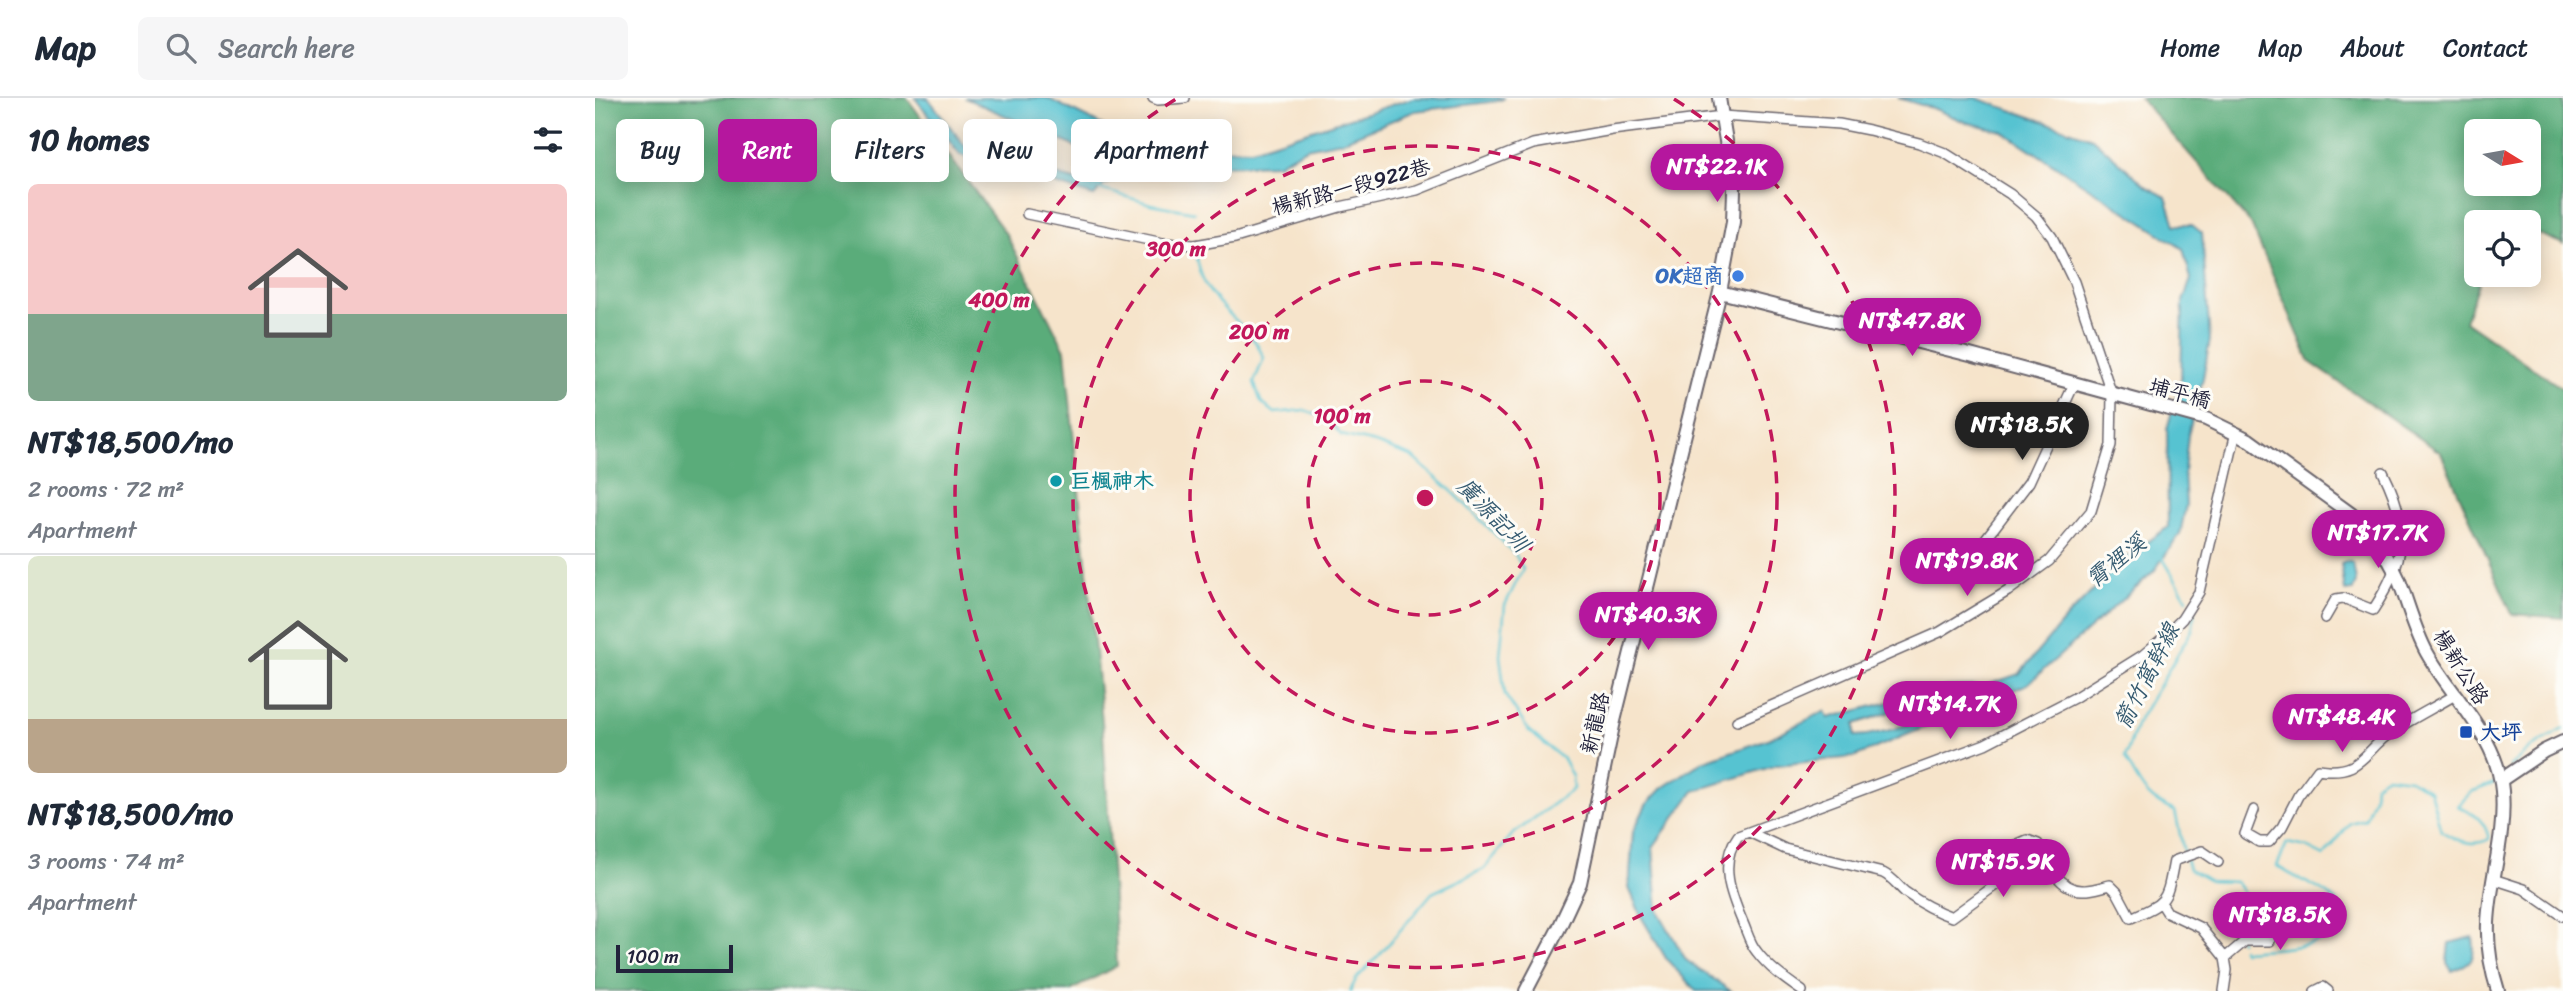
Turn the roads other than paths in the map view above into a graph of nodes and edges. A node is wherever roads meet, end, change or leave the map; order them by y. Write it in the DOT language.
graph roads {
  1 [pos="1153,98"];
  2 [pos="1185,98"];
  3 [pos="1719,98"];
  4 [pos="1722,117"];
  5 [pos="1027,214"];
  6 [pos="1720,292"];
  7 [pos="2074,384"];
  8 [pos="2112,395"];
  9 [pos="2237,432"];
  10 [pos="2383,472"];
  11 [pos="1981,545"];
  12 [pos="2394,571"];
  13 [pos="2325,618"];
  14 [pos="2455,695"];
  15 [pos="1737,721"];
  16 [pos="2563,743"];
  17 [pos="2501,779"];
  18 [pos="2254,810"];
  19 [pos="1749,832"];
  20 [pos="2218,862"];
  21 [pos="2493,879"];
  22 [pos="2162,904"];
  23 [pos="2259,909"];
  24 [pos="2563,916"];
  25 [pos="2225,958"];
  26 [pos="1526,991"];
  27 [pos="1802,991"];
  28 [pos="2224,991"];
  29 [pos="2315,991"];
  30 [pos="2328,991"];
  31 [pos="2498,991"];
  1 -- 2 [label="street"];
  3 -- 4 [label="main road, 新龍路"];
  4 -- 5 [label="street, 楊新路一段922巷"];
  4 -- 6 [label="main road, 新龍路"];
  4 -- 8 [label="street, 楊新路一段922巷"];
  6 -- 7 [label="main road, 埔平橋"];
  6 -- 26 [label="main road, 新龍路"];
  7 -- 8 [label="main road, 埔平橋"];
  7 -- 11 [label="street"];
  8 -- 9 [label="main road, 埔平橋"];
  8 -- 15 [label="street, 楊新路一段922巷"];
  9 -- 12 [label="main road, 楊新公路"];
  9 -- 19 [label="street"];
  10 -- 12 [label="street"];
  12 -- 13 [label="street"];
  12 -- 14 [label="main road, 楊新公路"];
  14 -- 17 [label="main road, 楊新公路"];
  14 -- 18 [label="street"];
  16 -- 17 [label="main road"];
  17 -- 21 [label="main road, 楊新公路"];
  19 -- 22 [label="street"];
  19 -- 27 [label="street"];
  20 -- 22 [label="street"];
  21 -- 24 [label="street"];
  21 -- 31 [label="main road, 楊新公路"];
  22 -- 25 [label="street"];
  23 -- 25 [label="street"];
  25 -- 28 [label="street"];
  29 -- 30 [label="street"];
}
